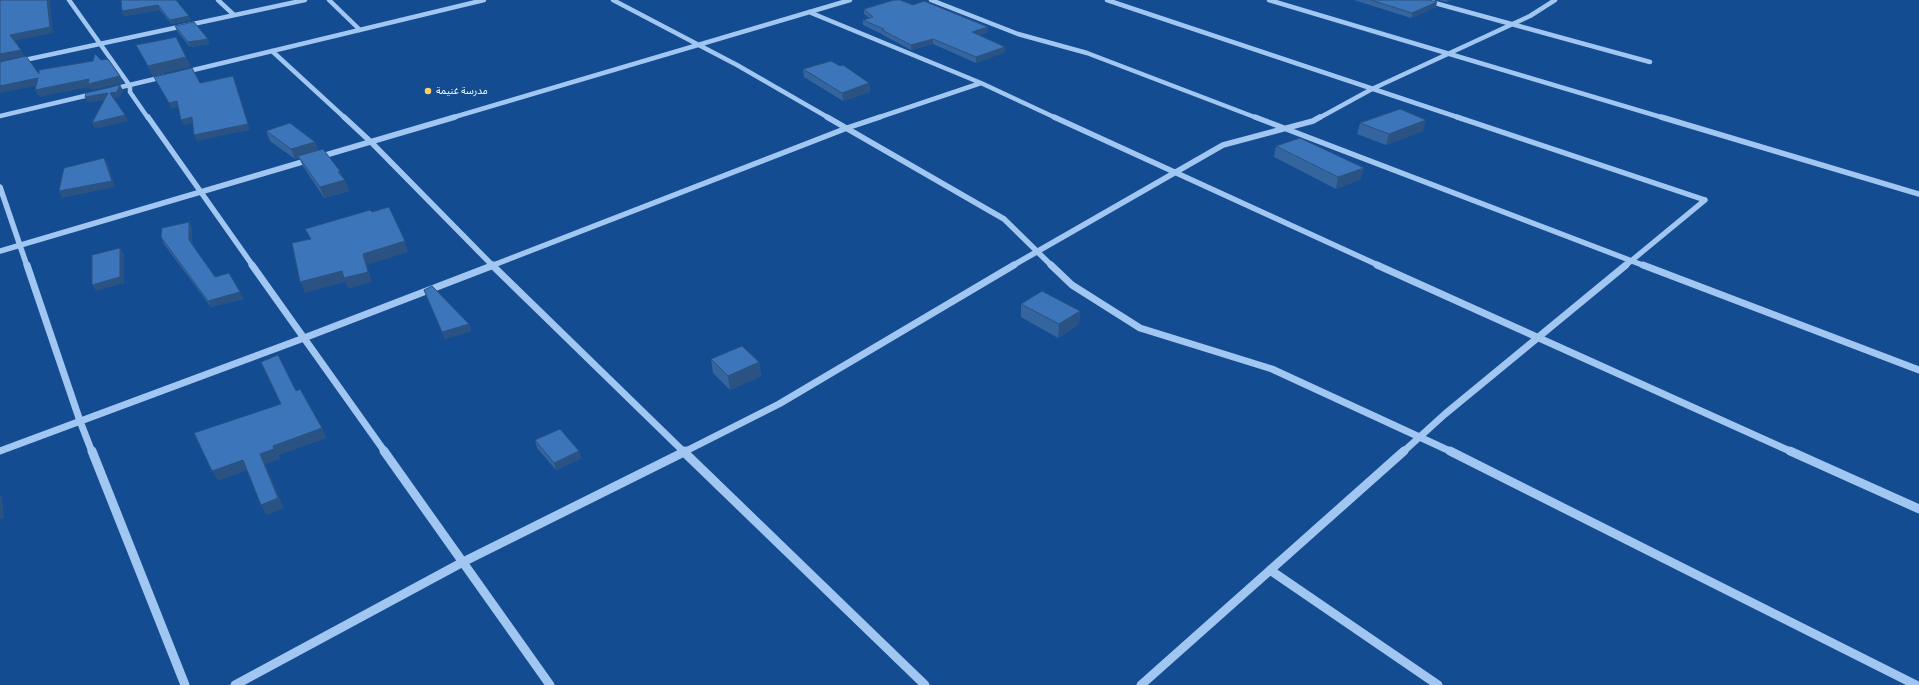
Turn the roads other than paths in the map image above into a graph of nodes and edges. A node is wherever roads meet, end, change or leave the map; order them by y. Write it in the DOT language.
graph roads {
  1 [pos="69,0"];
  2 [pos="218,0"];
  3 [pos="305,0"];
  4 [pos="329,0"];
  5 [pos="484,0"];
  6 [pos="613,0"];
  7 [pos="850,0"];
  8 [pos="931,0"];
  9 [pos="1107,0"];
  10 [pos="1269,0"];
  11 [pos="1424,0"];
  12 [pos="1555,0"];
  13 [pos="809,12"];
  14 [pos="234,15"];
  15 [pos="1512,24"];
  16 [pos="360,30"];
  17 [pos="100,44"];
  18 [pos="700,45"];
  19 [pos="272,51"];
  20 [pos="1450,53"];
  21 [pos="15,62"];
  22 [pos="1650,62"];
  23 [pos="182,73"];
  24 [pos="167,76"];
  25 [pos="981,83"];
  26 [pos="130,86"];
  27 [pos="1372,89"];
  28 [pos="107,91"];
  29 [pos="99,93"];
  30 [pos="0,116"];
  31 [pos="847,128"];
  32 [pos="1284,129"];
  33 [pos="372,142"];
  34 [pos="1174,173"];
  35 [pos="0,187"];
  36 [pos="201,192"];
  37 [pos="1919,194"];
  38 [pos="20,245"];
  39 [pos="0,251"];
  40 [pos="1037,251"];
  41 [pos="1632,261"];
  42 [pos="492,265"];
  43 [pos="304,338"];
  44 [pos="1538,338"];
  45 [pos="1919,370"];
  46 [pos="80,421"];
  47 [pos="1420,436"];
  48 [pos="0,451"];
  49 [pos="683,451"];
  50 [pos="1919,510"];
  51 [pos="463,562"];
  52 [pos="1270,570"];
  53 [pos="185,685"];
  54 [pos="236,685"];
  55 [pos="550,685"];
  56 [pos="925,685"];
  57 [pos="1140,685"];
  58 [pos="1438,685"];
  59 [pos="1916,685"];
  1 -- 17 [label="street"];
  2 -- 14 [label="street"];
  3 -- 14 [label="street"];
  4 -- 16 [label="street"];
  5 -- 16 [label="street"];
  6 -- 18 [label="street"];
  7 -- 13 [label="street"];
  8 -- 32 [label="street"];
  9 -- 27 [label="street"];
  10 -- 20 [label="street"];
  11 -- 15 [label="street"];
  12 -- 15 [label="street"];
  13 -- 18 [label="street"];
  13 -- 25 [label="street"];
  14 -- 17 [label="street"];
  15 -- 20 [label="street"];
  15 -- 22 [label="street"];
  16 -- 19 [label="street"];
  17 -- 21 [label="street"];
  17 -- 26 [label="street"];
  18 -- 31 [label="street"];
  18 -- 33 [label="street"];
  19 -- 23 [label="street"];
  19 -- 33 [label="street"];
  20 -- 27 [label="street"];
  20 -- 37 [label="street"];
  24 -- 26 [label="street"];
  25 -- 31 [label="street"];
  25 -- 34 [label="street"];
  26 -- 28 [label="street"];
  26 -- 36 [label="street"];
  27 -- 32 [label="street"];
  27 -- 41 [label="street"];
  29 -- 30 [label="street"];
  31 -- 40 [label="street"];
  31 -- 42 [label="street"];
  32 -- 34 [label="street"];
  32 -- 41 [label="street"];
  33 -- 36 [label="street"];
  33 -- 42 [label="street"];
  34 -- 40 [label="street"];
  34 -- 44 [label="street"];
  35 -- 38 [label="street"];
  36 -- 38 [label="street"];
  36 -- 43 [label="street"];
  38 -- 39 [label="street"];
  38 -- 46 [label="street"];
  40 -- 47 [label="street"];
  40 -- 49 [label="street"];
  41 -- 44 [label="street"];
  41 -- 45 [label="street"];
  42 -- 43 [label="street"];
  42 -- 49 [label="street"];
  43 -- 46 [label="street"];
  43 -- 51 [label="street"];
  44 -- 47 [label="street"];
  44 -- 50 [label="street"];
  46 -- 48 [label="street"];
  46 -- 53 [label="street"];
  47 -- 52 [label="street"];
  47 -- 59 [label="street"];
  49 -- 51 [label="street"];
  49 -- 56 [label="street"];
  51 -- 54 [label="street"];
  51 -- 55 [label="street"];
  52 -- 57 [label="street"];
  52 -- 58 [label="street"];
}
